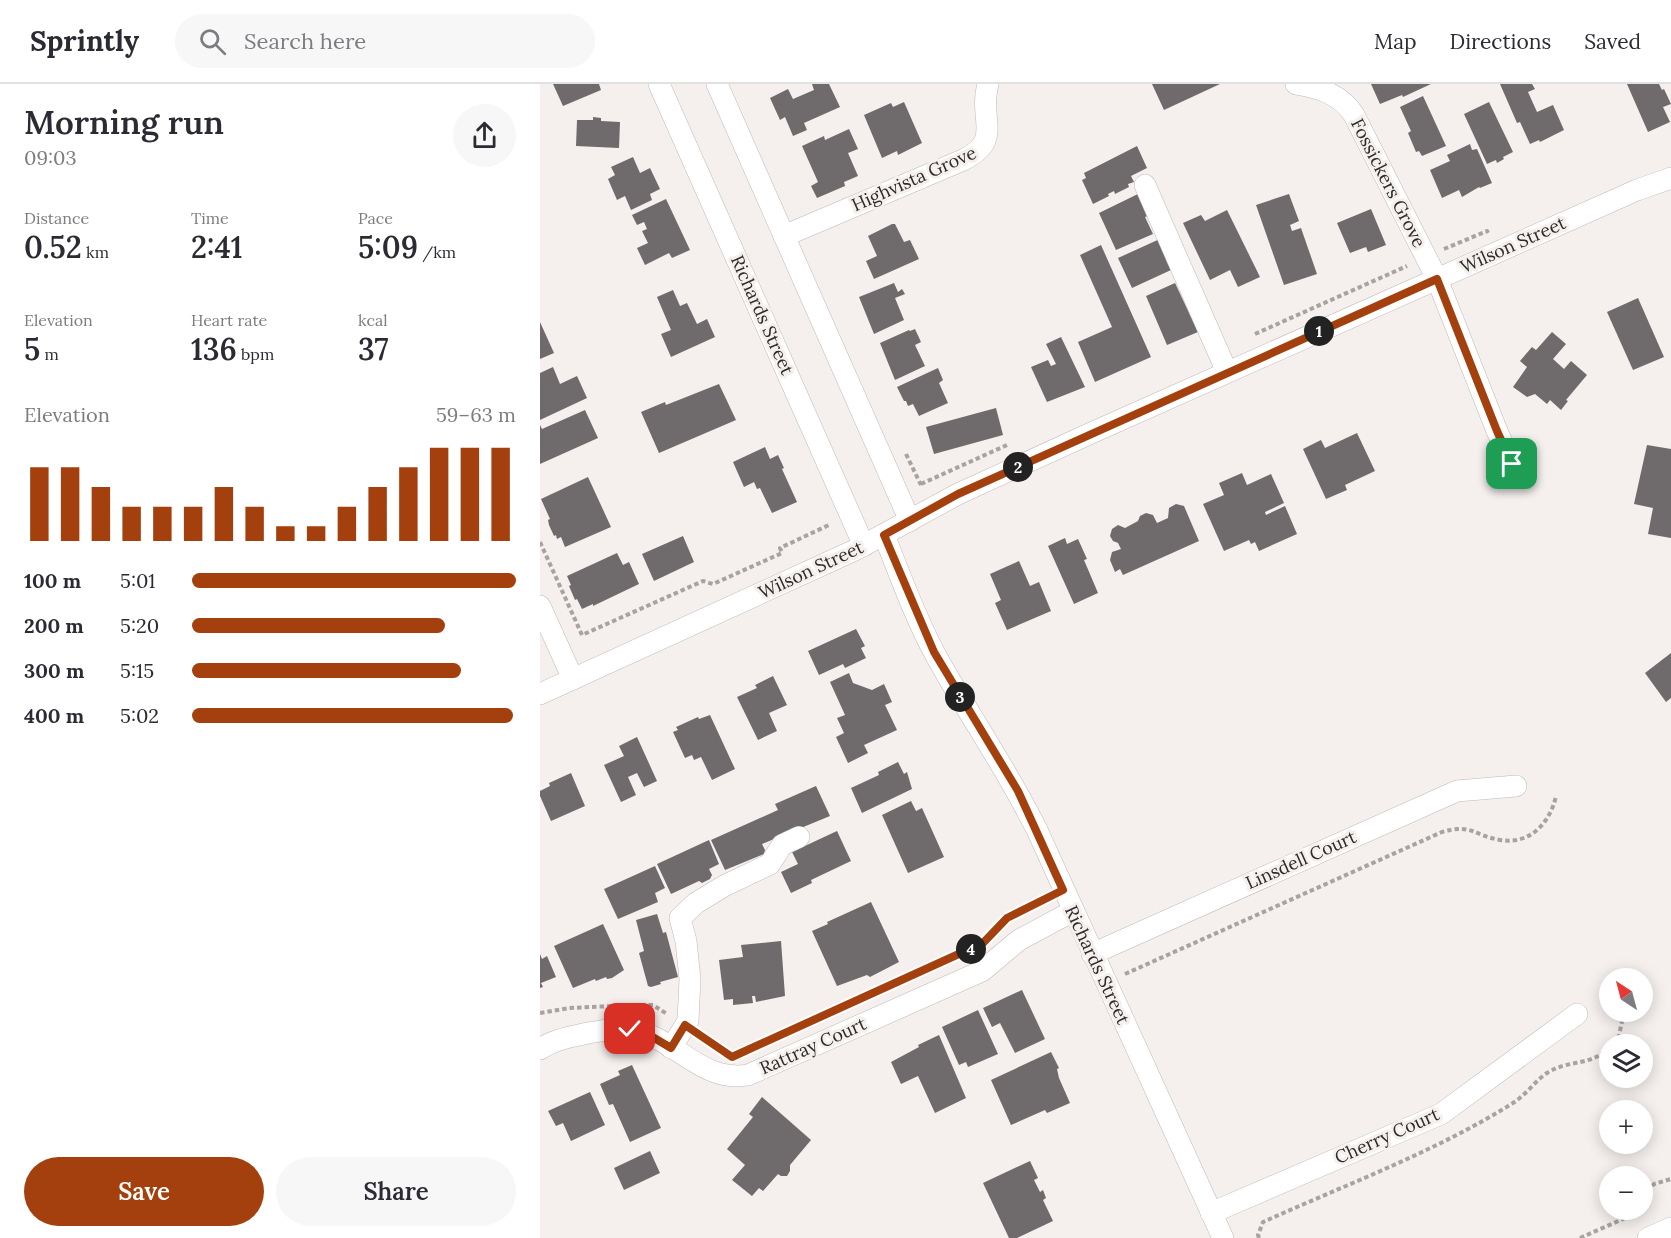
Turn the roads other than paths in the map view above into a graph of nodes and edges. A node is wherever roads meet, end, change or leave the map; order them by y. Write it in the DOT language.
graph roads {
  1 [pos="659,84"];
  2 [pos="717,84"];
  3 [pos="988,84"];
  4 [pos="1296,84"];
  5 [pos="1671,178"];
  6 [pos="1145,185"];
  7 [pos="784,236"];
  8 [pos="1437,279"];
  9 [pos="1227,372"];
  10 [pos="1512,464"];
  11 [pos="910,521"];
  12 [pos="884,535"];
  13 [pos="864,546"];
  14 [pos="540,606"];
  15 [pos="573,679"];
  16 [pos="540,694"];
  17 [pos="1516,786"];
  18 [pos="800,837"];
  19 [pos="1073,911"];
  20 [pos="1092,954"];
  21 [pos="1577,1014"];
  22 [pos="671,1048"];
  23 [pos="540,1049"];
  24 [pos="1211,1213"];
  25 [pos="1671,1228"];
  26 [pos="1223,1238"];
  27 [pos="1648,1238"];
  1 -- 13 [label="street, Richards Street"];
  2 -- 7 [label="street"];
  3 -- 7 [label="street, Highvista Grove"];
  4 -- 8 [label="street, Fossickers Grove"];
  5 -- 8 [label="street, Wilson Street"];
  6 -- 9 [label="street"];
  7 -- 11 [label="street"];
  8 -- 9 [label="street, Wilson Street"];
  8 -- 10 [label="street, Fossickers Grove"];
  9 -- 11 [label="street, Wilson Street"];
  11 -- 12 [label="street, Wilson Street"];
  12 -- 13 [label="street, Wilson Street"];
  12 -- 19 [label="street, Richards Street"];
  13 -- 15 [label="street, Wilson Street"];
  14 -- 15 [label="street"];
  15 -- 16 [label="street, Wilson Street"];
  17 -- 20 [label="street, Linsdell Court"];
  18 -- 22 [label="street"];
  19 -- 20 [label="street, Richards Street"];
  19 -- 22 [label="street, Rattray Court"];
  20 -- 24 [label="street, Richards Street"];
  21 -- 24 [label="street, Cherry Court"];
  22 -- 23 [label="street, Rattray Court"];
  24 -- 26 [label="street, Richards Street"];
  25 -- 27 [label="street"];
}
